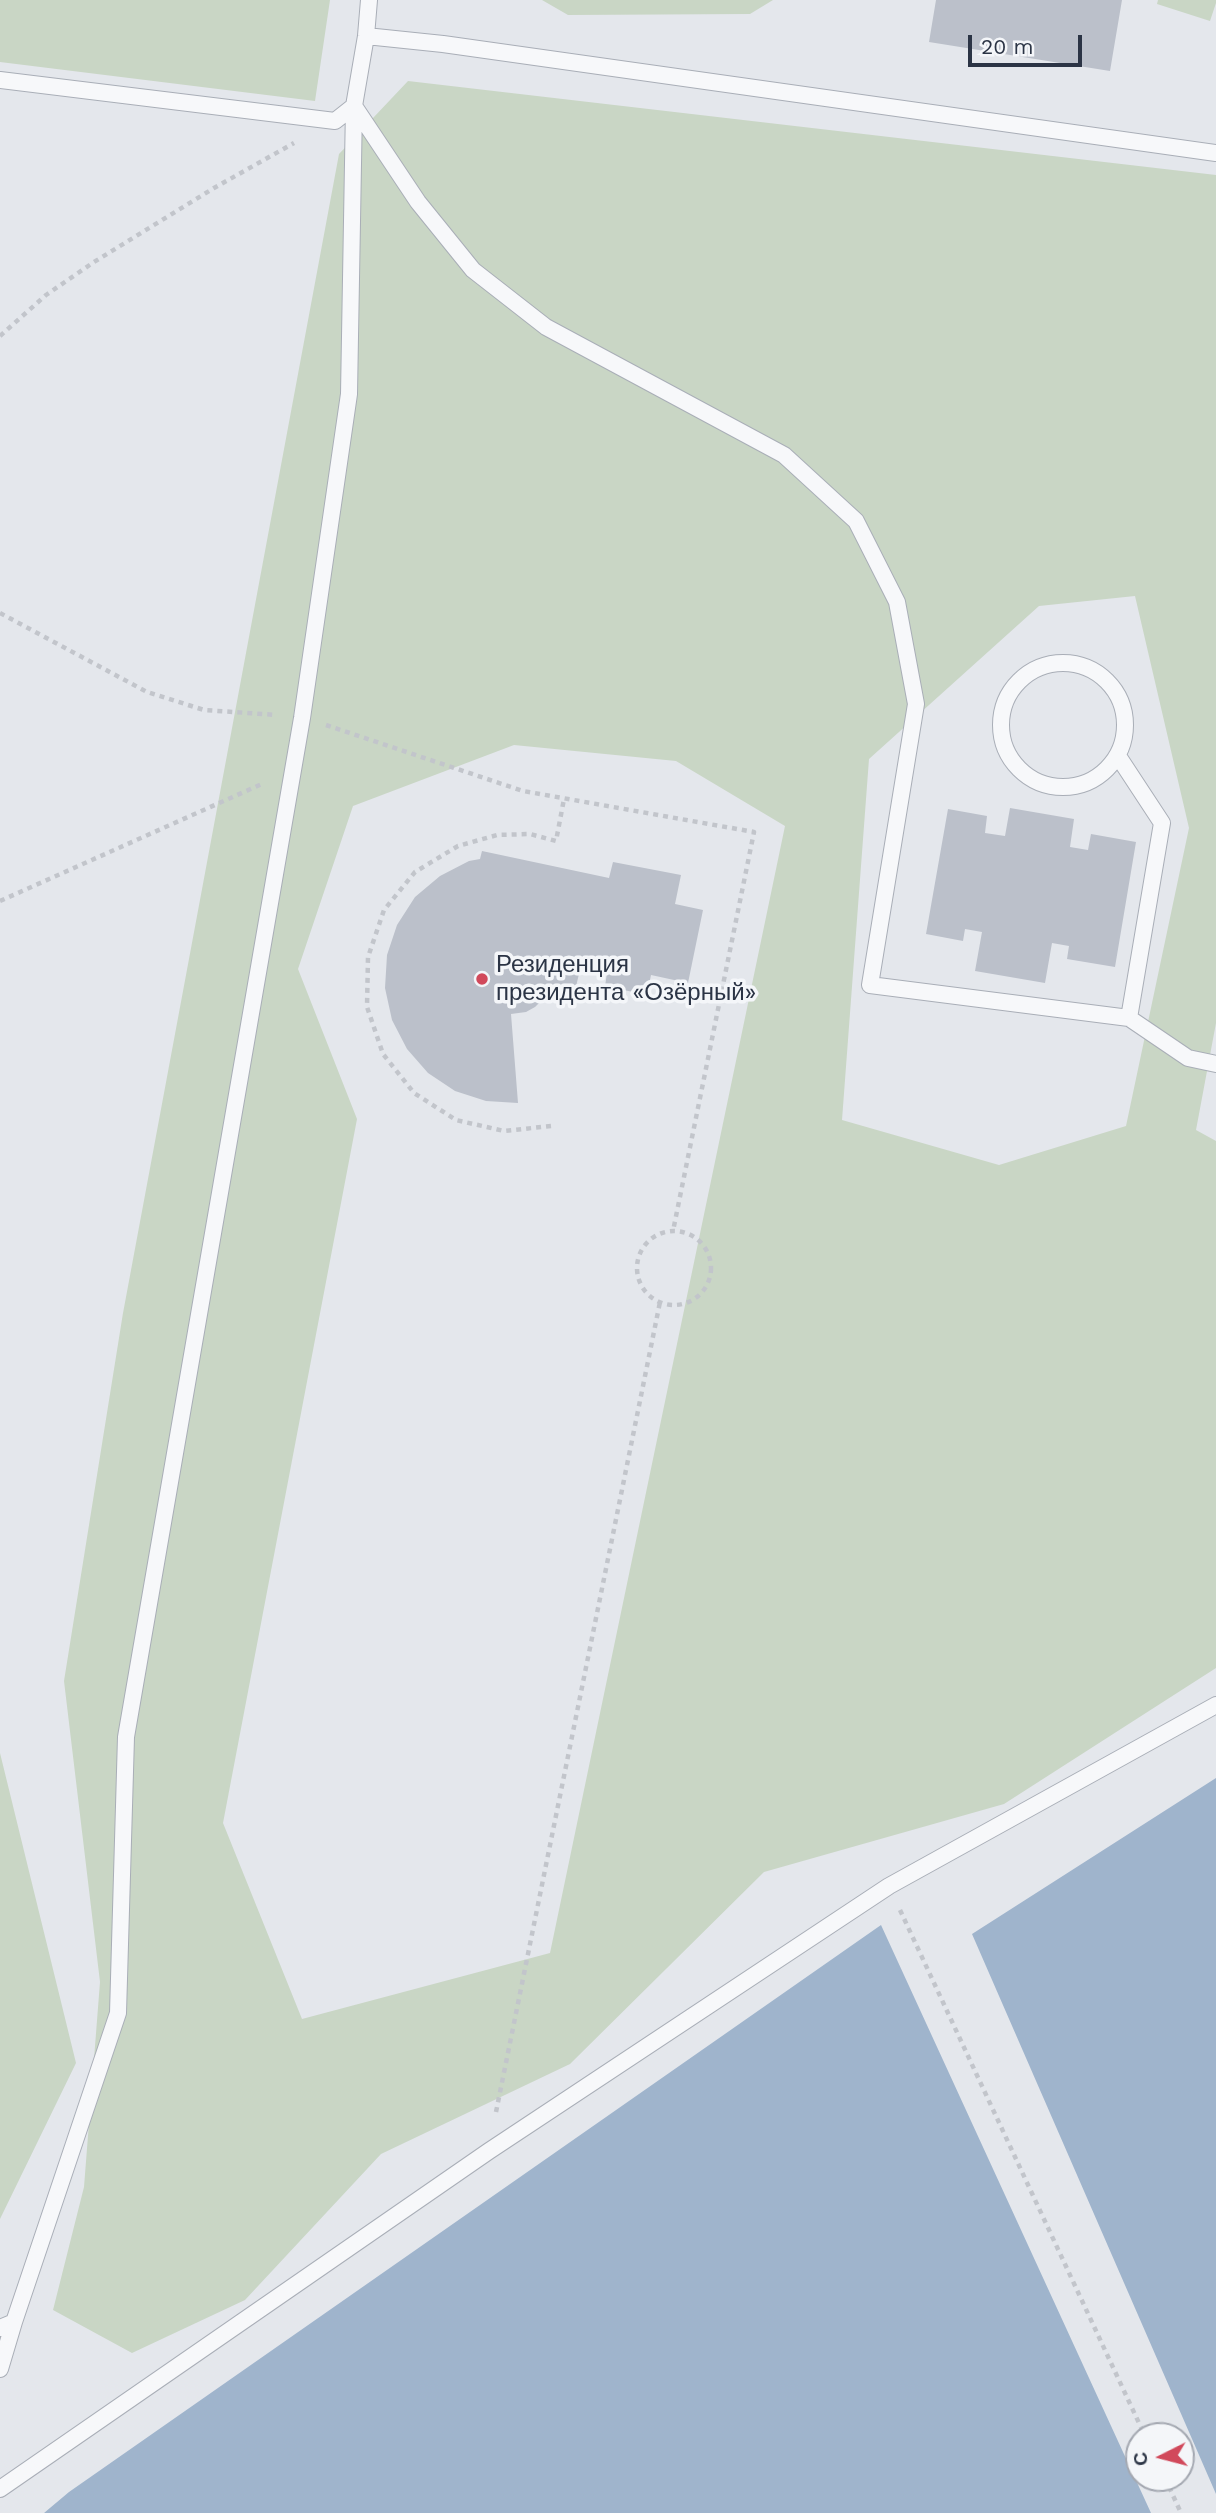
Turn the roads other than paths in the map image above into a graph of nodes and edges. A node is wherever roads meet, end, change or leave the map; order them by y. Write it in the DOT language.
graph roads {
  1 [pos="369,0"];
  2 [pos="366,36"];
  3 [pos="0,80"];
  4 [pos="354,106"];
  5 [pos="1216,153"];
  6 [pos="1118,756"];
  7 [pos="1129,1018"];
  8 [pos="1216,1064"];
  9 [pos="1216,1705"];
  10 [pos="7,2325"];
  11 [pos="0,2369"];
  12 [pos="0,2489"];
  1 -- 2 [label="lane"];
  2 -- 4 [label="lane"];
  2 -- 5 [label="lane"];
  3 -- 4 [label="lane"];
  4 -- 7 [label="lane"];
  4 -- 10 [label="lane"];
  6 -- 6 [label="lane"];
  6 -- 7 [label="lane"];
  7 -- 8 [label="lane"];
  9 -- 12 [label="lane"];
  10 -- 11 [label="lane"];
}
